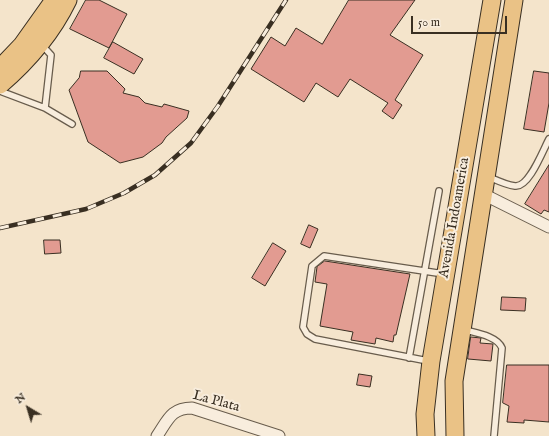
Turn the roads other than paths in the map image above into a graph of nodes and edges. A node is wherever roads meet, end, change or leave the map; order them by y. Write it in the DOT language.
graph roads {
  1 [pos="54,0"];
  2 [pos="68,0"];
  3 [pos="492,0"];
  4 [pos="514,0"];
  5 [pos="40,43"];
  6 [pos="0,68"];
  7 [pos="0,85"];
  8 [pos="0,91"];
  9 [pos="45,108"];
  10 [pos="72,124"];
  11 [pos="549,139"];
  12 [pos="486,176"];
  13 [pos="438,191"];
  14 [pos="483,194"];
  15 [pos="549,227"];
  16 [pos="424,271"];
  17 [pos="446,275"];
  18 [pos="462,329"];
  19 [pos="408,358"];
  20 [pos="431,361"];
  21 [pos="157,436"];
  22 [pos="278,436"];
  23 [pos="426,436"];
  24 [pos="455,436"];
  25 [pos="494,436"];
  1 -- 6 [label="main road"];
  2 -- 5 [label="main road"];
  3 -- 17 [label="main road, Avenida Indoamerica"];
  4 -- 12 [label="main road, Avenida Indoamerica"];
  5 -- 7 [label="main road"];
  5 -- 9 [label="lane"];
  8 -- 9 [label="lane"];
  9 -- 10 [label="lane"];
  11 -- 12 [label="lane"];
  12 -- 14 [label="main road, Avenida Indoamerica"];
  13 -- 16 [label="lane"];
  14 -- 15 [label="street"];
  14 -- 18 [label="main road, Avenida Indoamerica"];
  16 -- 17 [label="lane"];
  16 -- 19 [label="lane"];
  16 -- 19 [label="lane"];
  17 -- 20 [label="main road, Avenida Indoamerica"];
  18 -- 24 [label="main road, Avenida Indoamerica"];
  18 -- 25 [label="lane"];
  19 -- 20 [label="lane"];
  20 -- 23 [label="main road, Avenida Indoamerica"];
  21 -- 22 [label="street, La Plata"];
}
